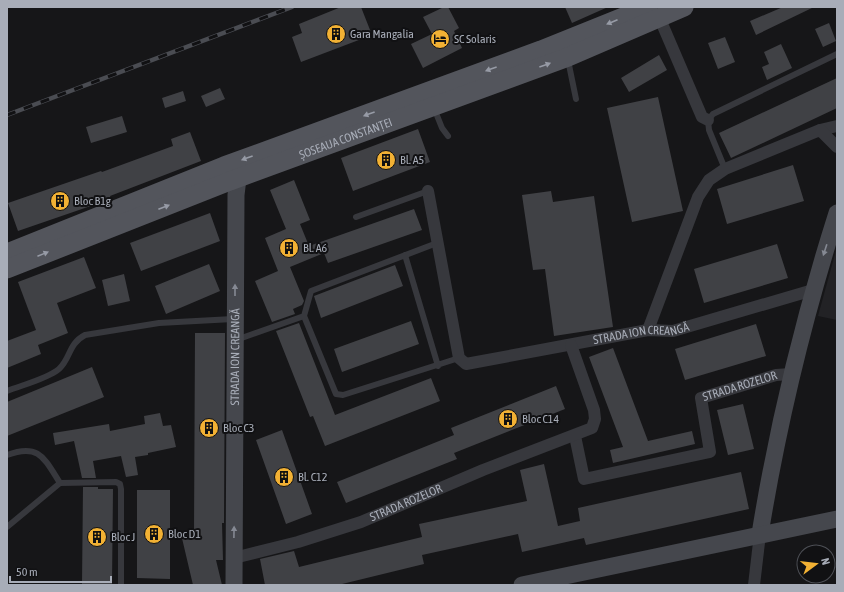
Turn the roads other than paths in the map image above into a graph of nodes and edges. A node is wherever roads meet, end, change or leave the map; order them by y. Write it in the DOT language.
graph roads {
  1 [pos="684,7"];
  2 [pos="654,13"];
  3 [pos="837,54"];
  4 [pos="568,57"];
  5 [pos="576,99"];
  6 [pos="433,106"];
  7 [pos="708,120"];
  8 [pos="837,126"];
  9 [pos="820,130"];
  10 [pos="448,136"];
  11 [pos="837,147"];
  12 [pos="725,169"];
  13 [pos="238,178"];
  14 [pos="428,191"];
  15 [pos="837,213"];
  16 [pos="356,217"];
  17 [pos="437,243"];
  18 [pos="7,253"];
  19 [pos="406,255"];
  20 [pos="7,269"];
  21 [pos="813,290"];
  22 [pos="304,316"];
  23 [pos="235,319"];
  24 [pos="648,330"];
  25 [pos="236,340"];
  26 [pos="571,345"];
  27 [pos="463,361"];
  28 [pos="438,366"];
  29 [pos="791,374"];
  30 [pos="7,391"];
  31 [pos="575,436"];
  32 [pos="7,455"];
  33 [pos="60,482"];
  34 [pos="837,519"];
  35 [pos="7,527"];
  36 [pos="760,534"];
  37 [pos="234,558"];
  38 [pos="121,585"];
  39 [pos="234,585"];
  40 [pos="522,585"];
  41 [pos="754,585"];
  1 -- 2 [label="main road, ȘOSEAUA CONSTANȚEI"];
  2 -- 4 [label="main road, ȘOSEAUA CONSTANȚEI"];
  2 -- 7 [label="street"];
  2 -- 18 [label="main road, ȘOSEAUA CONSTANȚEI, one-way"];
  3 -- 7 [label="lane"];
  4 -- 5 [label="lane"];
  6 -- 4 [label="main road, ȘOSEAUA CONSTANȚEI, one-way"];
  6 -- 10 [label="lane"];
  6 -- 13 [label="main road, ȘOSEAUA CONSTANȚEI"];
  7 -- 12 [label="lane"];
  8 -- 9 [label="street"];
  9 -- 11 [label="street"];
  9 -- 12 [label="street"];
  12 -- 24 [label="street"];
  20 -- 13 [label="main road, ȘOSEAUA CONSTANȚEI, one-way"];
  23 -- 13 [label="street, STRADA ION CREANGĂ, one-way"];
  14 -- 16 [label="lane"];
  14 -- 17 [label="street"];
  15 -- 21 [label="street, STRADA ROZELOR, one-way"];
  17 -- 19 [label="lane"];
  17 -- 27 [label="street"];
  19 -- 22 [label="lane"];
  19 -- 28 [label="lane"];
  21 -- 24 [label="street, STRADA ION CREANGĂ"];
  21 -- 29 [label="street, STRADA ROZELOR"];
  22 -- 25 [label="lane"];
  22 -- 28 [label="lane, STRADA ION CREANGĂ"];
  23 -- 25 [label="street, STRADA ION CREANGĂ"];
  23 -- 30 [label="lane"];
  24 -- 26 [label="street, STRADA ION CREANGĂ"];
  37 -- 25 [label="street, STRADA ION CREANGĂ, one-way"];
  26 -- 27 [label="street, STRADA ION CREANGĂ"];
  26 -- 31 [label="street, STRADA ROZELOR"];
  27 -- 28 [label="lane, STRADA ION CREANGĂ"];
  29 -- 31 [label="street, STRADA ROZELOR"];
  29 -- 36 [label="street, STRADA ROZELOR"];
  31 -- 37 [label="street, STRADA ROZELOR"];
  32 -- 33 [label="lane"];
  33 -- 35 [label="lane"];
  33 -- 38 [label="lane"];
  34 -- 36 [label="street"];
  36 -- 40 [label="street"];
  36 -- 41 [label="street, STRADA ROZELOR"];
  37 -- 39 [label="street, STRADA ION CREANGĂ"];
}
